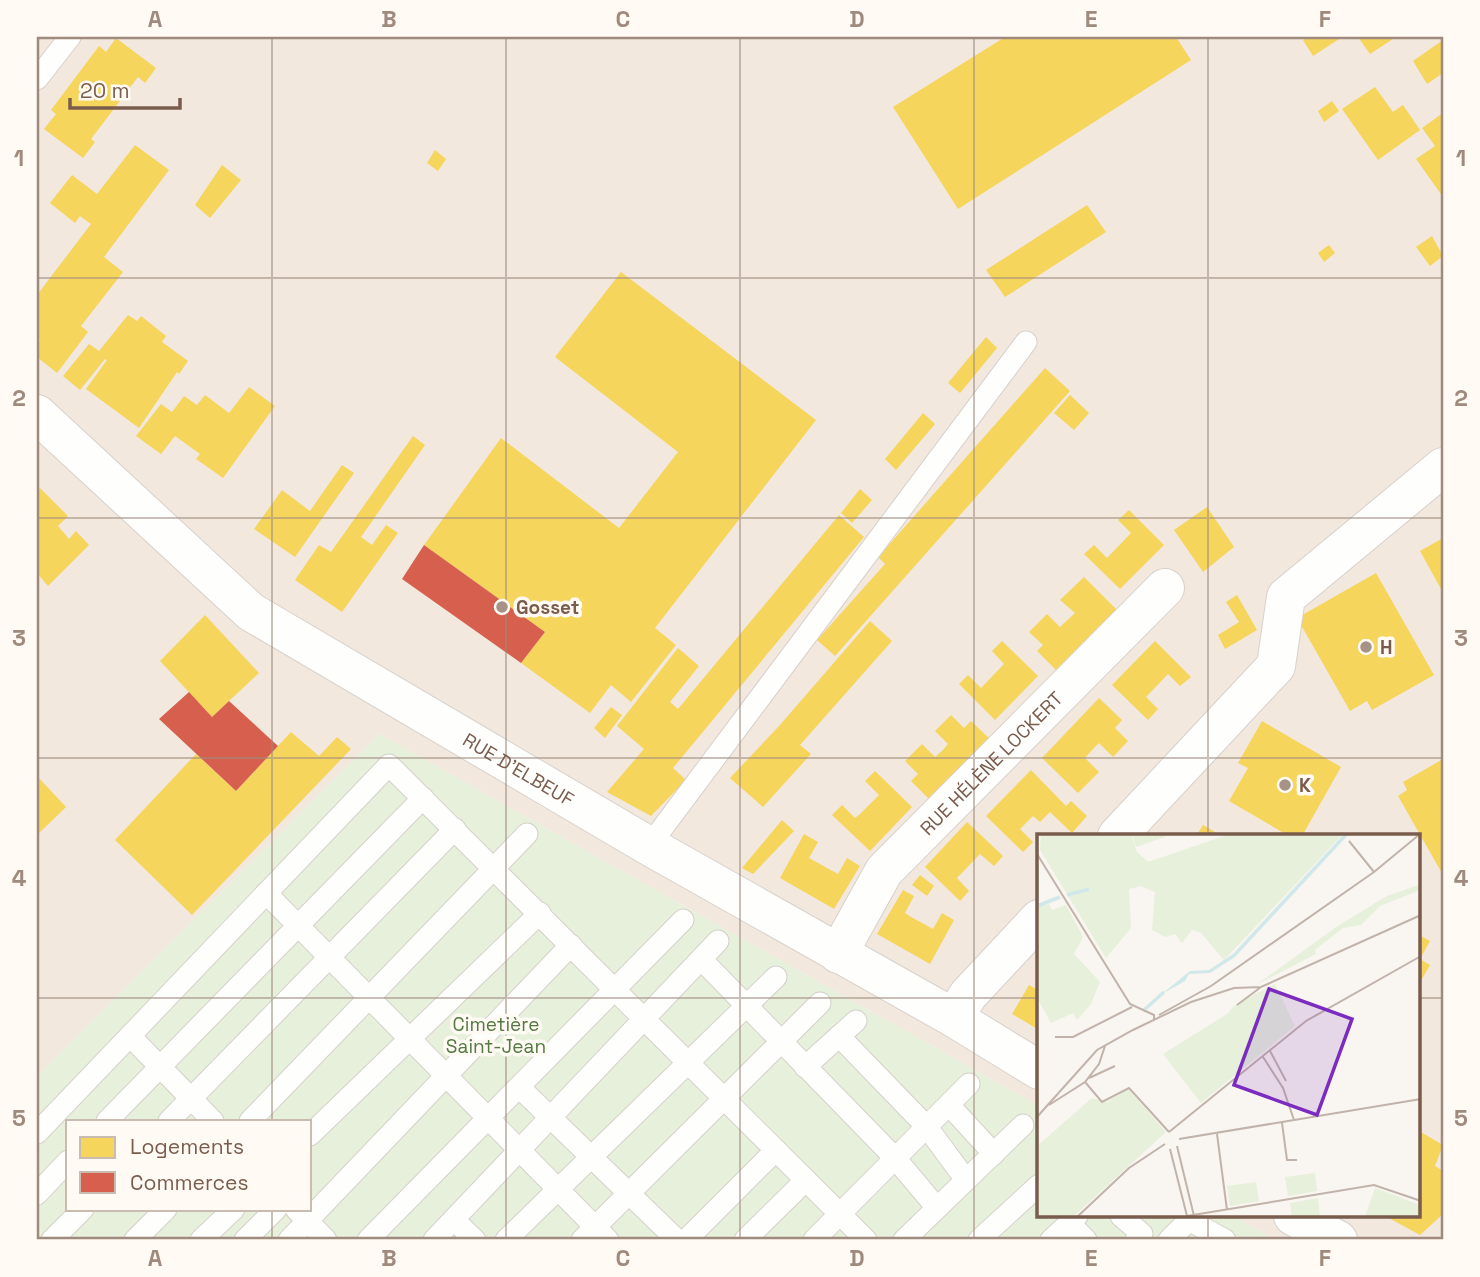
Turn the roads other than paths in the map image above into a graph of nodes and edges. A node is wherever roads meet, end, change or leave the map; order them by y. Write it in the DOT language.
graph roads {
  1 [pos="70,37"];
  2 [pos="37,79"];
  3 [pos="1026,342"];
  4 [pos="37,414"];
  5 [pos="1443,467"];
  6 [pos="1165,589"];
  7 [pos="423,798"];
  8 [pos="455,830"];
  9 [pos="527,834"];
  10 [pos="1119,834"];
  11 [pos="649,846"];
  12 [pos="494,867"];
  13 [pos="266,893"];
  14 [pos="540,913"];
  15 [pos="683,920"];
  16 [pos="1037,921"];
  17 [pos="299,925"];
  18 [pos="718,941"];
  19 [pos="572,944"];
  20 [pos="838,954"];
  21 [pos="330,957"];
  22 [pos="701,959"];
  23 [pos="776,978"];
  24 [pos="615,989"];
  25 [pos="370,998"];
  26 [pos="820,1003"];
  27 [pos="746,1006"];
  28 [pos="645,1018"];
  29 [pos="954,1018"];
  30 [pos="856,1021"];
  31 [pos="130,1036"];
  32 [pos="839,1037"];
  33 [pos="411,1038"];
  34 [pos="781,1042"];
  35 [pos="688,1062"];
  36 [pos="160,1067"];
  37 [pos="805,1067"];
  38 [pos="1037,1069"];
  39 [pos="446,1075"];
  40 [pos="969,1084"];
  41 [pos="519,1087"];
  42 [pos="725,1098"];
  43 [pos="191,1099"];
  44 [pos="949,1105"];
  45 [pos="551,1117"];
  46 [pos="488,1118"];
  47 [pos="108,1120"];
  48 [pos="170,1120"];
  49 [pos="212,1120"];
  50 [pos="251,1120"];
  51 [pos="1023,1125"];
  52 [pos="927,1127"];
  53 [pos="37,1133"];
  54 [pos="312,1133"];
  55 [pos="520,1150"];
  56 [pos="776,1150"];
  57 [pos="993,1154"];
  58 [pos="592,1157"];
  59 [pos="895,1158"];
  60 [pos="66,1163"];
  61 [pos="806,1180"];
  62 [pos="966,1180"];
  63 [pos="1037,1187"];
  64 [pos="558,1189"];
  65 [pos="629,1193"];
  66 [pos="37,1194"];
  67 [pos="312,1205"];
  68 [pos="937,1208"];
  69 [pos="82,1210"];
  70 [pos="165,1210"];
  71 [pos="233,1210"];
  72 [pos="275,1210"];
  73 [pos="839,1214"];
  74 [pos="302,1215"];
  75 [pos="1123,1218"];
  76 [pos="1186,1218"];
  77 [pos="1297,1218"];
  78 [pos="1073,1219"];
  79 [pos="454,1220"];
  80 [pos="595,1236"];
  81 [pos="1220,1239"];
  82 [pos="52,1240"];
  83 [pos="135,1240"];
  84 [pos="201,1240"];
  85 [pos="245,1240"];
  86 [pos="289,1240"];
  87 [pos="326,1240"];
  88 [pos="368,1240"];
  89 [pos="434,1240"];
  90 [pos="475,1240"];
  91 [pos="506,1240"];
  92 [pos="677,1240"];
  93 [pos="686,1240"];
  94 [pos="745,1240"];
  95 [pos="814,1240"];
  96 [pos="866,1240"];
  97 [pos="904,1240"];
  98 [pos="979,1240"];
  99 [pos="1051,1240"];
  100 [pos="1086,1240"];
  101 [pos="1136,1240"];
  102 [pos="1170,1240"];
  103 [pos="1338,1240"];
  1 -- 2 [label="lane"];
  3 -- 11 [label="lane"];
  4 -- 11 [label="street, RUE D'ELBEUF"];
  5 -- 10 [label="street"];
  6 -- 20 [label="street, RUE HÉLÈNE LOCKERT"];
  7 -- 8 [label="lane"];
  7 -- 13 [label="lane"];
  7 -- 17 [label="lane"];
  8 -- 12 [label="lane"];
  8 -- 21 [label="lane"];
  9 -- 12 [label="lane"];
  11 -- 20 [label="street, RUE D'ELBEUF"];
  12 -- 14 [label="lane"];
  12 -- 25 [label="lane"];
  13 -- 17 [label="lane"];
  13 -- 31 [label="lane"];
  14 -- 19 [label="lane"];
  14 -- 33 [label="lane"];
  15 -- 24 [label="lane"];
  16 -- 29 [label="street"];
  17 -- 21 [label="lane"];
  17 -- 36 [label="lane"];
  18 -- 22 [label="lane"];
  19 -- 24 [label="lane"];
  19 -- 39 [label="lane"];
  20 -- 29 [label="street, RUE D'ELBEUF"];
  21 -- 25 [label="lane"];
  21 -- 43 [label="lane"];
  22 -- 27 [label="lane"];
  22 -- 28 [label="lane"];
  23 -- 27 [label="lane"];
  24 -- 28 [label="lane"];
  24 -- 41 [label="lane"];
  25 -- 33 [label="lane"];
  25 -- 50 [label="lane"];
  26 -- 34 [label="lane"];
  27 -- 34 [label="lane"];
  27 -- 35 [label="lane"];
  28 -- 35 [label="lane"];
  28 -- 45 [label="lane"];
  29 -- 38 [label="street, RUE D'ELBEUF"];
  30 -- 32 [label="lane"];
  31 -- 36 [label="lane"];
  31 -- 53 [label="lane"];
  32 -- 37 [label="lane"];
  32 -- 52 [label="lane"];
  33 -- 39 [label="lane"];
  33 -- 54 [label="lane"];
  34 -- 37 [label="lane"];
  34 -- 42 [label="lane"];
  35 -- 42 [label="lane"];
  35 -- 58 [label="lane"];
  36 -- 43 [label="lane"];
  36 -- 47 [label="lane"];
  37 -- 59 [label="lane"];
  39 -- 46 [label="lane"];
  39 -- 67 [label="lane"];
  40 -- 44 [label="lane"];
  41 -- 45 [label="lane"];
  41 -- 46 [label="lane"];
  42 -- 56 [label="lane"];
  42 -- 65 [label="lane"];
  43 -- 48 [label="lane"];
  43 -- 49 [label="lane"];
  44 -- 52 [label="lane"];
  44 -- 57 [label="lane"];
  45 -- 55 [label="lane"];
  45 -- 58 [label="lane"];
  46 -- 55 [label="lane"];
  46 -- 88 [label="lane"];
  51 -- 57 [label="lane"];
  52 -- 59 [label="lane"];
  52 -- 62 [label="lane"];
  55 -- 64 [label="lane"];
  55 -- 79 [label="lane"];
  56 -- 61 [label="lane"];
  56 -- 93 [label="lane"];
  57 -- 62 [label="lane"];
  58 -- 64 [label="lane"];
  58 -- 65 [label="lane"];
  59 -- 68 [label="lane"];
  59 -- 73 [label="lane"];
  60 -- 66 [label="lane"];
  61 -- 73 [label="lane"];
  61 -- 94 [label="lane"];
  62 -- 68 [label="lane"];
  63 -- 98 [label="lane"];
  64 -- 80 [label="lane"];
  64 -- 91 [label="lane"];
  65 -- 80 [label="lane"];
  65 -- 92 [label="lane"];
  68 -- 97 [label="lane"];
  69 -- 82 [label="lane"];
  70 -- 83 [label="lane"];
  71 -- 84 [label="lane"];
  72 -- 85 [label="lane"];
  73 -- 95 [label="lane"];
  73 -- 96 [label="lane"];
  74 -- 86 [label="lane"];
  74 -- 87 [label="lane"];
  75 -- 101 [label="lane"];
  76 -- 81 [label="lane"];
  76 -- 102 [label="lane"];
  77 -- 103 [label="street"];
  78 -- 99 [label="lane"];
  78 -- 100 [label="lane"];
  79 -- 89 [label="lane"];
  79 -- 90 [label="lane"];
}
